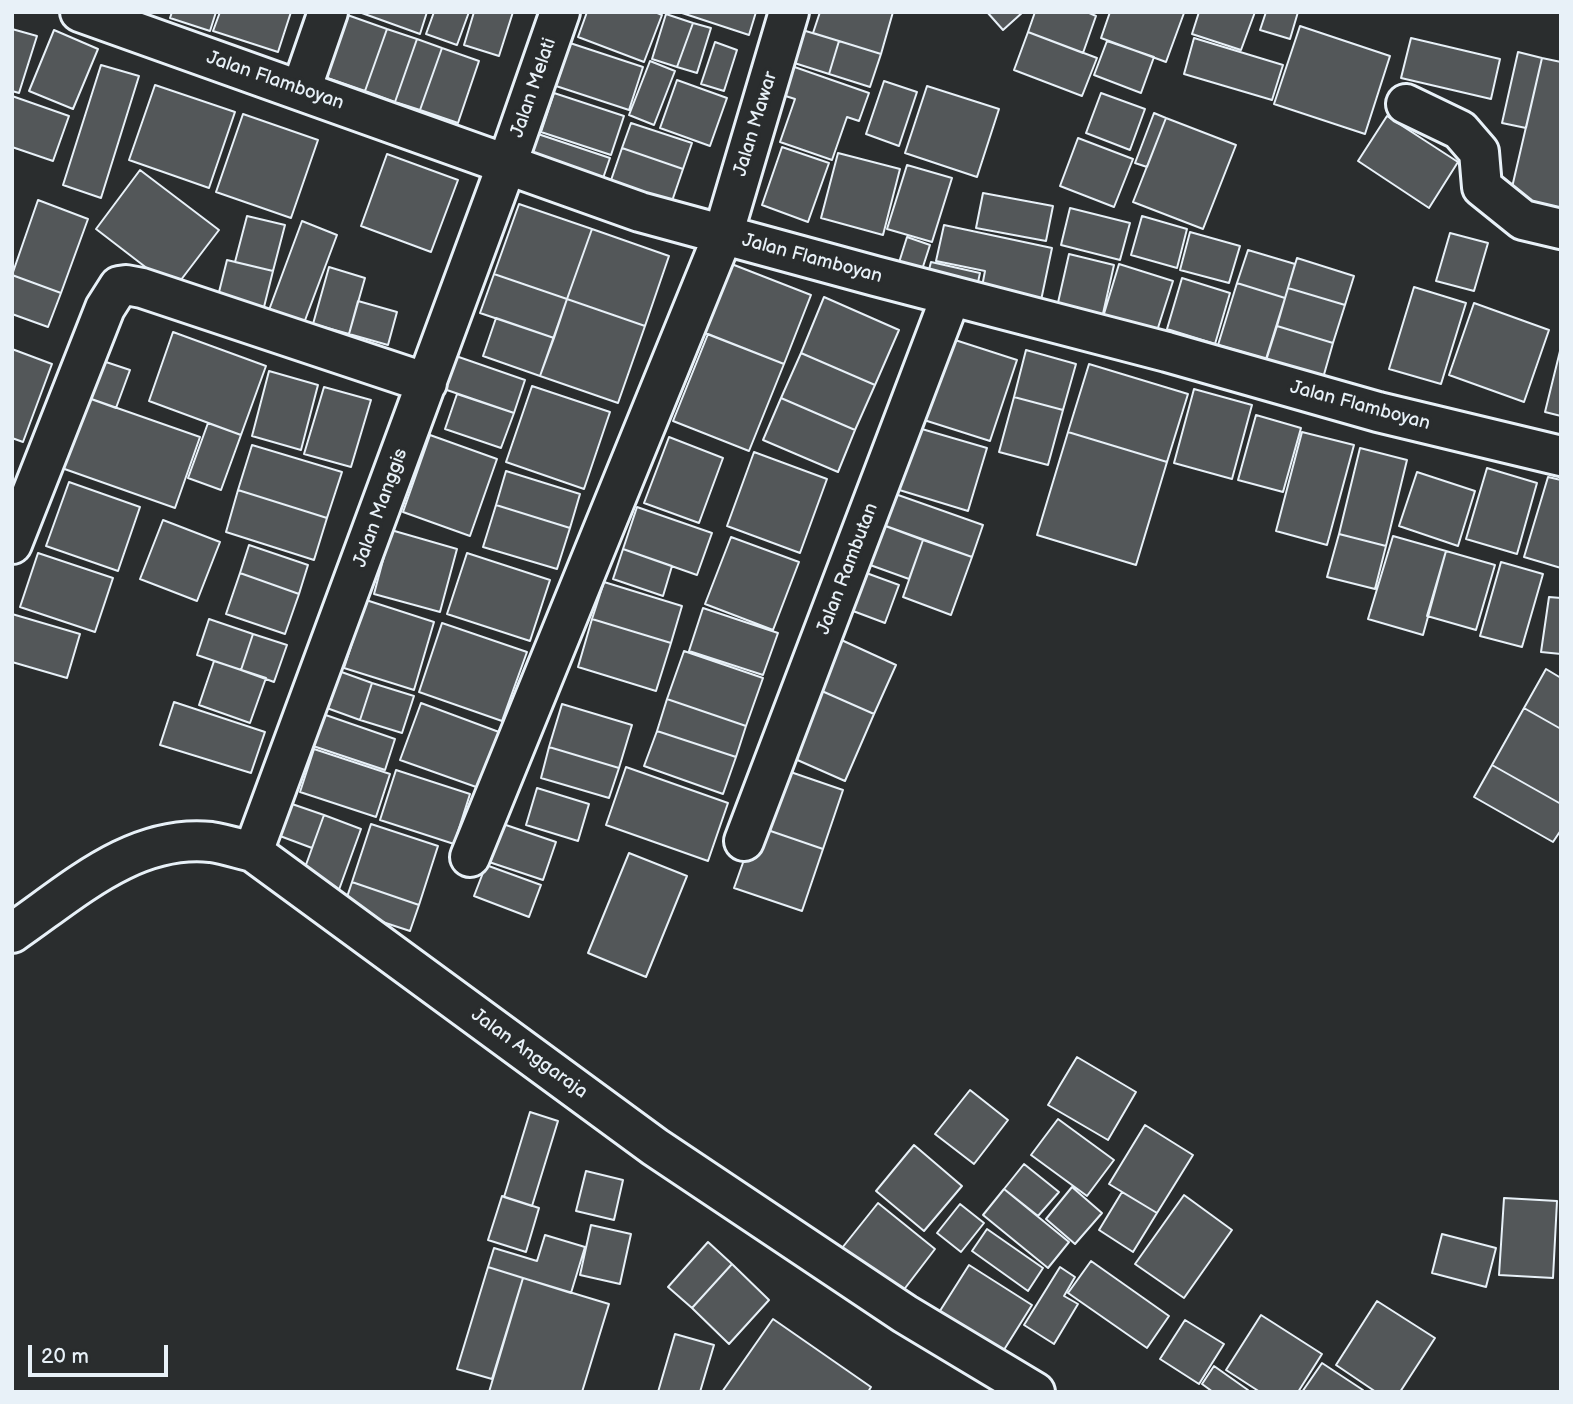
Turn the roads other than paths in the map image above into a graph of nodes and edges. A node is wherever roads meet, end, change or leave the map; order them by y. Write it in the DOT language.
graph roads {
  1 [pos="80,12"];
  2 [pos="328,12"];
  3 [pos="560,12"];
  4 [pos="789,12"];
  5 [pos="301,90"];
  6 [pos="1406,104"];
  7 [pos="507,164"];
  8 [pos="1561,229"];
  9 [pos="723,235"];
  10 [pos="951,296"];
  11 [pos="427,383"];
  12 [pos="1561,456"];
  13 [pos="12,544"];
  14 [pos="744,841"];
  15 [pos="253,852"];
  16 [pos="470,858"];
  17 [pos="12,933"];
  18 [pos="1035,1392"];
  1 -- 5 [label="street, Jalan Flamboyan"];
  2 -- 5 [label="street"];
  3 -- 7 [label="street, Jalan Melati"];
  4 -- 9 [label="street, Jalan Mawar"];
  5 -- 7 [label="street, Jalan Flamboyan"];
  6 -- 8 [label="street"];
  7 -- 9 [label="street, Jalan Flamboyan"];
  7 -- 11 [label="street, Jalan Manggis"];
  9 -- 10 [label="street, Jalan Flamboyan"];
  9 -- 16 [label="street, Jalan Mawar"];
  10 -- 12 [label="street, Jalan Flamboyan"];
  10 -- 14 [label="street, Jalan Rambutan"];
  11 -- 13 [label="street"];
  11 -- 15 [label="street, Jalan Manggis"];
  15 -- 17 [label="street, Jalan Anggaraja"];
  15 -- 18 [label="street, Jalan Anggaraja"];
}
